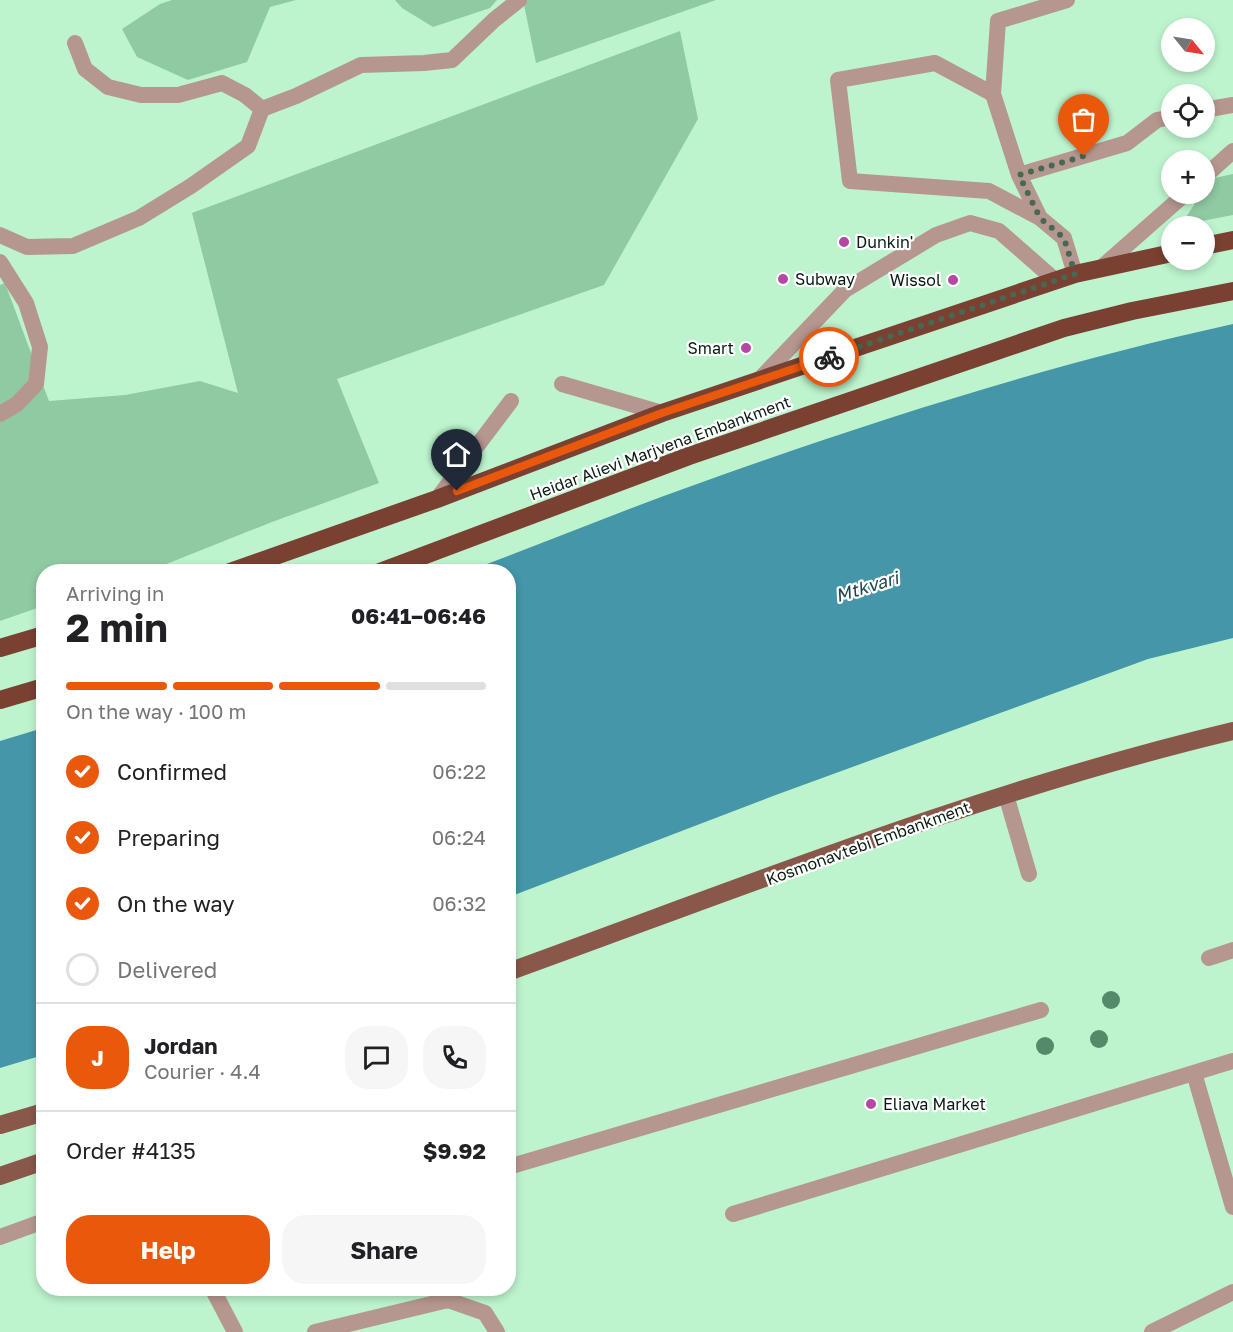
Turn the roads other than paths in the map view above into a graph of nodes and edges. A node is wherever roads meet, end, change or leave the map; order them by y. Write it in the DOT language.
graph roads {
  1 [pos="519,0"];
  2 [pos="1067,0"];
  3 [pos="75,42"];
  4 [pos="993,94"];
  5 [pos="1233,105"];
  6 [pos="1215,108"];
  7 [pos="262,109"];
  8 [pos="1161,119"];
  9 [pos="1233,151"];
  10 [pos="1215,167"];
  11 [pos="1019,175"];
  12 [pos="1174,204"];
  13 [pos="1040,218"];
  14 [pos="0,235"];
  15 [pos="1233,240"];
  16 [pos="1215,244"];
  17 [pos="1161,255"];
  18 [pos="0,262"];
  19 [pos="1102,267"];
  20 [pos="1075,274"];
  21 [pos="1056,281"];
  22 [pos="1233,291"];
  23 [pos="758,381"];
  24 [pos="562,384"];
  25 [pos="511,401"];
  26 [pos="662,413"];
  27 [pos="0,414"];
  28 [pos="437,499"];
  29 [pos="253,564"];
  30 [pos="401,564"];
  31 [pos="36,637"];
  32 [pos="0,648"];
  33 [pos="36,689"];
  34 [pos="0,700"];
  35 [pos="1233,730"];
  36 [pos="1006,795"];
  37 [pos="1029,874"];
  38 [pos="1233,950"];
  39 [pos="1209,958"];
  40 [pos="516,969"];
  41 [pos="1041,1010"];
  42 [pos="1233,1061"];
  43 [pos="1194,1073"];
  44 [pos="36,1114"];
  45 [pos="0,1125"];
  46 [pos="36,1164"];
  47 [pos="516,1165"];
  48 [pos="0,1176"];
  49 [pos="1233,1207"];
  50 [pos="733,1214"];
  51 [pos="36,1224"];
  52 [pos="0,1237"];
  53 [pos="1233,1292"];
  54 [pos="216,1296"];
  55 [pos="374,1325"];
  56 [pos="235,1332"];
  57 [pos="315,1332"];
  58 [pos="497,1332"];
  59 [pos="1152,1332"];
  1 -- 7 [label="lane"];
  2 -- 4 [label="lane"];
  3 -- 7 [label="lane"];
  4 -- 11 [label="lane"];
  4 -- 13 [label="lane"];
  5 -- 6 [label="lane"];
  7 -- 14 [label="lane"];
  8 -- 11 [label="lane"];
  9 -- 10 [label="lane"];
  11 -- 13 [label="lane"];
  12 -- 19 [label="lane"];
  13 -- 20 [label="lane"];
  15 -- 16 [label="highway"];
  17 -- 19 [label="highway, Heidar Alievi Marjvena Embankment"];
  18 -- 27 [label="lane"];
  19 -- 20 [label="highway, Heidar Alievi Marjvena Embankment"];
  20 -- 21 [label="highway, Heidar Alievi Marjvena Embankment"];
  21 -- 23 [label="highway, Heidar Alievi Marjvena Embankment"];
  21 -- 23 [label="lane"];
  22 -- 30 [label="highway, Heidar Alievi Marjvena Embankment"];
  23 -- 26 [label="highway, Heidar Alievi Marjvena Embankment"];
  24 -- 26 [label="lane"];
  25 -- 28 [label="lane"];
  26 -- 28 [label="highway, Heidar Alievi Marjvena Embankment"];
  28 -- 29 [label="highway, Heidar Alievi Marjvena Embankment"];
  31 -- 32 [label="highway"];
  33 -- 34 [label="highway"];
  35 -- 36 [label="main road, Kosmonavtebi Embankment"];
  36 -- 37 [label="lane"];
  36 -- 40 [label="main road, Kosmonavtebi Embankment"];
  38 -- 39 [label="lane"];
  41 -- 47 [label="lane"];
  42 -- 43 [label="lane"];
  43 -- 49 [label="lane"];
  43 -- 50 [label="lane"];
  44 -- 45 [label="main road"];
  46 -- 48 [label="main road"];
  51 -- 52 [label="lane"];
  53 -- 59 [label="lane"];
  54 -- 56 [label="lane"];
  55 -- 57 [label="lane"];
  55 -- 58 [label="lane"];
}
